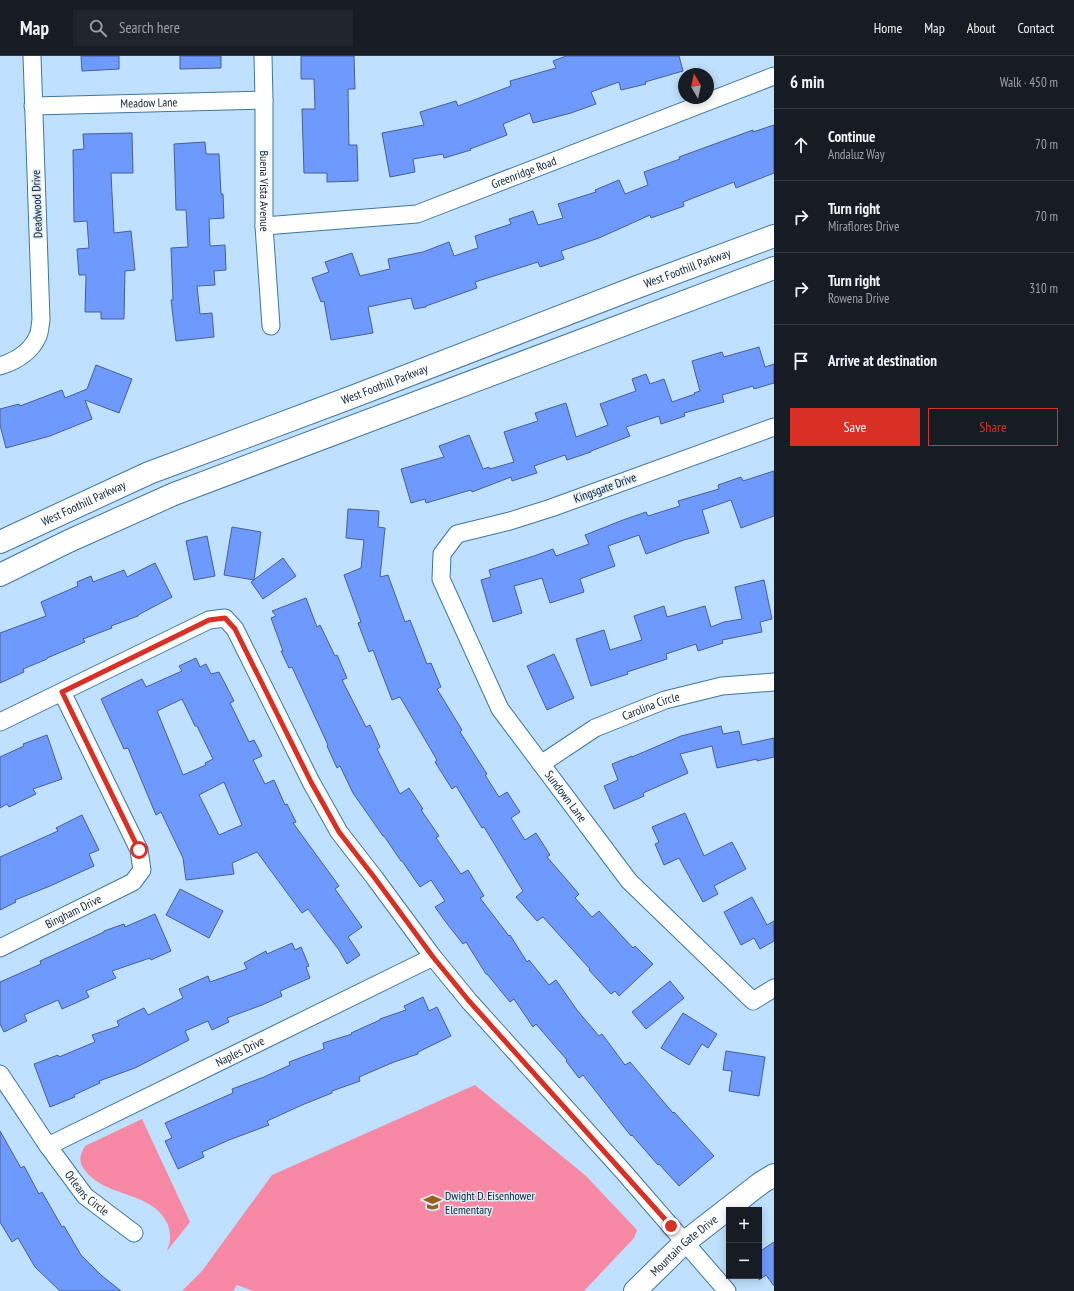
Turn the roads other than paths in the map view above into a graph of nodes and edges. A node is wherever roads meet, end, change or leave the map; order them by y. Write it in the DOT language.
graph roads {
  1 [pos="32,56"];
  2 [pos="263,56"];
  3 [pos="774,76"];
  4 [pos="264,100"];
  5 [pos="34,106"];
  6 [pos="264,226"];
  7 [pos="774,236"];
  8 [pos="774,268"];
  9 [pos="271,326"];
  10 [pos="0,366"];
  11 [pos="774,427"];
  12 [pos="0,542"];
  13 [pos="442,554"];
  14 [pos="0,575"];
  15 [pos="774,682"];
  16 [pos="62,692"];
  17 [pos="0,722"];
  18 [pos="541,764"];
  19 [pos="0,948"];
  20 [pos="433,957"];
  21 [pos="774,988"];
  22 [pos="0,1074"];
  23 [pos="48,1146"];
  24 [pos="774,1175"];
  25 [pos="134,1234"];
  26 [pos="685,1242"];
  27 [pos="635,1291"];
  28 [pos="727,1291"];
  1 -- 5 [label="street, Deadwood Drive"];
  2 -- 4 [label="street, Buena Vista Avenue"];
  3 -- 6 [label="street, Greenridge Road"];
  4 -- 5 [label="street, Meadow Lane"];
  4 -- 6 [label="street, Buena Vista Avenue"];
  5 -- 10 [label="street, Deadwood Drive"];
  6 -- 9 [label="street, Buena Vista Avenue"];
  7 -- 12 [label="main road, West Foothill Parkway"];
  8 -- 14 [label="main road"];
  11 -- 13 [label="street, Kingsgate Drive"];
  13 -- 18 [label="street, Sundown Lane"];
  15 -- 18 [label="street, Carolina Circle"];
  16 -- 17 [label="street"];
  16 -- 19 [label="street, Bingham Drive"];
  16 -- 20 [label="street"];
  18 -- 21 [label="street, Sundown Lane"];
  20 -- 23 [label="street, Naples Drive"];
  20 -- 26 [label="street"];
  22 -- 23 [label="street, Orleans Circle"];
  23 -- 25 [label="street, Orleans Circle"];
  24 -- 26 [label="main road, Mountain Gate Drive"];
  26 -- 27 [label="main road, Mountain Gate Drive"];
  26 -- 28 [label="street"];
}
